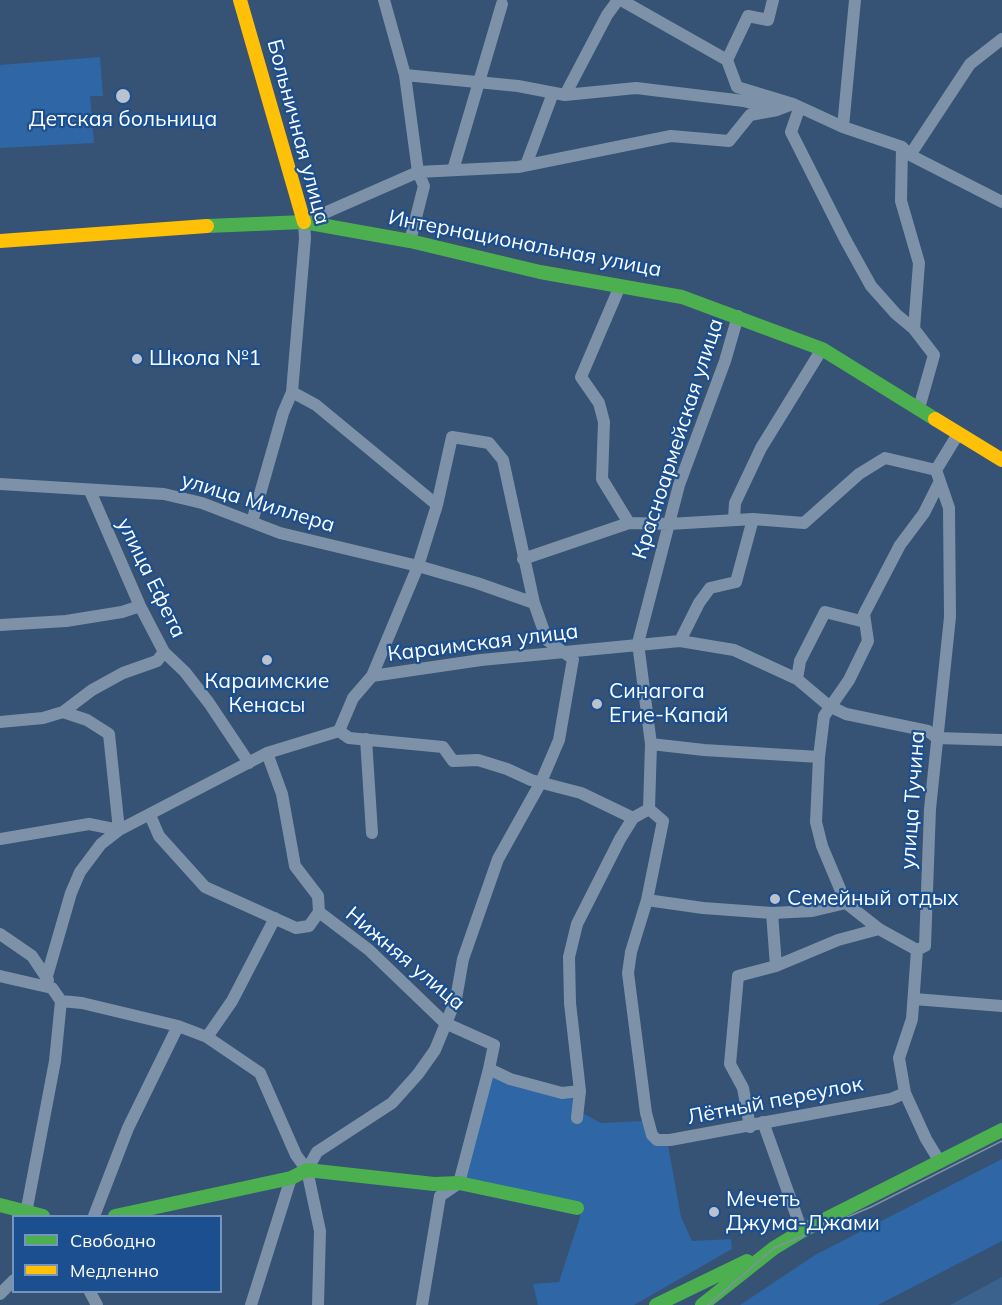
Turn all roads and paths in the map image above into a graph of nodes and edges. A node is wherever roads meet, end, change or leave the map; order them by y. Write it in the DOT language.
graph roads {
  1 [pos="240,0"];
  2 [pos="384,0"];
  3 [pos="620,0"];
  4 [pos="773,0"];
  5 [pos="855,0"];
  6 [pos="502,4"];
  7 [pos="1002,39"];
  8 [pos="727,60"];
  9 [pos="405,75"];
  10 [pos="478,84"];
  11 [pos="559,94"];
  12 [pos="796,106"];
  13 [pos="777,110"];
  14 [pos="843,127"];
  15 [pos="906,151"];
  16 [pos="526,165"];
  17 [pos="453,170"];
  18 [pos="418,172"];
  19 [pos="1002,202"];
  20 [pos="304,222"];
  21 [pos="0,241"];
  22 [pos="410,242"];
  23 [pos="620,286"];
  24 [pos="738,316"];
  25 [pos="914,329"];
  26 [pos="822,349"];
  27 [pos="292,392"];
  28 [pos="919,408"];
  29 [pos="958,434"];
  30 [pos="1002,460"];
  31 [pos="936,470"];
  32 [pos="939,483"];
  33 [pos="0,484"];
  34 [pos="90,491"];
  35 [pos="437,505"];
  36 [pos="734,519"];
  37 [pos="753,519"];
  38 [pos="252,522"];
  39 [pos="629,523"];
  40 [pos="669,524"];
  41 [pos="523,559"];
  42 [pos="418,566"];
  43 [pos="534,603"];
  44 [pos="140,606"];
  45 [pos="865,622"];
  46 [pos="0,625"];
  47 [pos="680,641"];
  48 [pos="638,643"];
  49 [pos="164,652"];
  50 [pos="564,653"];
  51 [pos="372,676"];
  52 [pos="797,678"];
  53 [pos="830,706"];
  54 [pos="63,712"];
  55 [pos="0,722"];
  56 [pos="339,731"];
  57 [pos="937,738"];
  58 [pos="366,740"];
  59 [pos="1002,740"];
  60 [pos="651,744"];
  61 [pos="267,753"];
  62 [pos="819,757"];
  63 [pos="249,763"];
  64 [pos="541,782"];
  65 [pos="649,809"];
  66 [pos="150,815"];
  67 [pos="633,818"];
  68 [pos="119,830"];
  69 [pos="372,833"];
  70 [pos="0,839"];
  71 [pos="647,900"];
  72 [pos="846,903"];
  73 [pos="319,912"];
  74 [pos="772,913"];
  75 [pos="275,918"];
  76 [pos="879,929"];
  77 [pos="0,934"];
  78 [pos="917,950"];
  79 [pos="776,966"];
  80 [pos="0,976"];
  81 [pos="47,976"];
  82 [pos="52,988"];
  83 [pos="914,999"];
  84 [pos="61,1001"];
  85 [pos="1002,1006"];
  86 [pos="445,1023"];
  87 [pos="178,1026"];
  88 [pos="207,1037"];
  89 [pos="489,1069"];
  90 [pos="580,1091"];
  91 [pos="905,1094"];
  92 [pos="577,1118"];
  93 [pos="763,1122"];
  94 [pos="750,1127"];
  95 [pos="1002,1130"];
  96 [pos="652,1136"];
  97 [pos="940,1162"];
  98 [pos="308,1170"];
  99 [pos="291,1178"];
  100 [pos="459,1183"];
  101 [pos="0,1205"];
  102 [pos="577,1208"];
  103 [pos="26,1213"];
  104 [pos="37,1215"];
  105 [pos="94,1215"];
  106 [pos="120,1215"];
  107 [pos="802,1231"];
  108 [pos="774,1248"];
  109 [pos="12,1282"];
  110 [pos="0,1294"];
  111 [pos="250,1305"];
  112 [pos="318,1305"];
  113 [pos="422,1305"];
  114 [pos="656,1305"];
  115 [pos="702,1305"];
  1 -- 20 [label="street, Больничная улица"];
  2 -- 9 [label="street"];
  3 -- 8 [label="street"];
  3 -- 11 [label="street"];
  4 -- 8 [label="street"];
  5 -- 14 [label="street"];
  6 -- 10 [label="street"];
  7 -- 15 [label="street"];
  8 -- 12 [label="street"];
  9 -- 10 [label="street"];
  9 -- 18 [label="street"];
  10 -- 11 [label="street"];
  10 -- 17 [label="street"];
  11 -- 13 [label="street"];
  11 -- 16 [label="street"];
  12 -- 13 [label="street"];
  12 -- 14 [label="street"];
  12 -- 25 [label="street"];
  13 -- 16 [label="street"];
  14 -- 15 [label="street"];
  15 -- 19 [label="street"];
  15 -- 25 [label="street"];
  16 -- 17 [label="street"];
  17 -- 18 [label="street"];
  18 -- 20 [label="street"];
  18 -- 22 [label="street"];
  20 -- 21 [label="street, Интернациональная улица"];
  20 -- 22 [label="street, Интернациональная улица"];
  20 -- 27 [label="street, Больничная улица"];
  22 -- 23 [label="street, Интернациональная улица"];
  23 -- 24 [label="street, Интернациональная улица"];
  23 -- 39 [label="street"];
  24 -- 26 [label="street, Интернациональная улица"];
  24 -- 40 [label="street, Красноармейская улица"];
  25 -- 28 [label="street"];
  26 -- 28 [label="street, Интернациональная улица"];
  26 -- 36 [label="street"];
  27 -- 35 [label="street"];
  27 -- 38 [label="street, Больничная улица"];
  28 -- 29 [label="street, Интернациональная улица"];
  29 -- 30 [label="street, Интернациональная улица"];
  29 -- 31 [label="street"];
  31 -- 32 [label="street, улица Тучина"];
  31 -- 37 [label="street"];
  32 -- 45 [label="street"];
  32 -- 57 [label="street, улица Тучина"];
  33 -- 34 [label="street, улица Миллера"];
  34 -- 38 [label="street, улица Миллера"];
  34 -- 44 [label="street, улица Ефета"];
  35 -- 41 [label="street"];
  35 -- 42 [label="street"];
  36 -- 37 [label="street"];
  36 -- 40 [label="street"];
  37 -- 47 [label="street"];
  38 -- 42 [label="street, улица Миллера"];
  39 -- 40 [label="street"];
  39 -- 41 [label="street"];
  40 -- 48 [label="street, Красноармейская улица"];
  41 -- 43 [label="street"];
  42 -- 43 [label="street, улица Миллера"];
  42 -- 51 [label="street"];
  43 -- 50 [label="street"];
  44 -- 46 [label="street"];
  44 -- 49 [label="street, улица Ефета"];
  45 -- 52 [label="street"];
  45 -- 53 [label="street"];
  47 -- 48 [label="street, Караимская улица"];
  47 -- 52 [label="street, Караимская улица"];
  48 -- 50 [label="street, Караимская улица"];
  48 -- 60 [label="street, Красноармейская улица"];
  49 -- 54 [label="street"];
  49 -- 63 [label="street, улица Ефета"];
  50 -- 51 [label="street, Караимская улица"];
  50 -- 64 [label="street"];
  51 -- 56 [label="street, Караимская улица"];
  52 -- 53 [label="street, Караимская улица"];
  53 -- 57 [label="street, Караимская улица"];
  53 -- 62 [label="street"];
  54 -- 55 [label="street"];
  54 -- 68 [label="street"];
  56 -- 58 [label="street"];
  56 -- 61 [label="street"];
  57 -- 59 [label="street, Караимская улица"];
  57 -- 78 [label="street, улица Тучина"];
  58 -- 64 [label="street"];
  58 -- 69 [label="street"];
  60 -- 62 [label="street"];
  60 -- 65 [label="street, Красноармейская улица"];
  61 -- 63 [label="street"];
  61 -- 73 [label="street"];
  62 -- 72 [label="street"];
  63 -- 66 [label="street"];
  64 -- 67 [label="street"];
  64 -- 86 [label="street"];
  65 -- 67 [label="street"];
  65 -- 71 [label="street, Красноармейская улица"];
  66 -- 68 [label="street"];
  66 -- 75 [label="street, Нижняя улица"];
  67 -- 90 [label="street"];
  68 -- 70 [label="street"];
  68 -- 81 [label="street"];
  71 -- 74 [label="street"];
  71 -- 96 [label="street, Красноармейская улица"];
  72 -- 74 [label="street"];
  72 -- 76 [label="street"];
  73 -- 75 [label="street, Нижняя улица"];
  73 -- 86 [label="street, Нижняя улица"];
  74 -- 79 [label="street"];
  75 -- 88 [label="street"];
  76 -- 78 [label="street"];
  76 -- 79 [label="street"];
  77 -- 81 [label="street"];
  78 -- 83 [label="street, улица Тучина"];
  79 -- 94 [label="street"];
  80 -- 82 [label="street"];
  81 -- 82 [label="street"];
  82 -- 84 [label="street"];
  83 -- 85 [label="street"];
  83 -- 91 [label="street, улица Тучина"];
  84 -- 87 [label="street"];
  84 -- 103 [label="street"];
  86 -- 89 [label="street, Нижняя улица"];
  86 -- 98 [label="street"];
  87 -- 88 [label="street"];
  87 -- 105 [label="street"];
  88 -- 98 [label="street"];
  89 -- 90 [label="street"];
  89 -- 100 [label="street"];
  90 -- 92 [label="street"];
  91 -- 93 [label="street, Лётный переулок"];
  91 -- 97 [label="street, улица Тучина"];
  93 -- 94 [label="street, Лётный переулок"];
  93 -- 107 [label="street"];
  94 -- 96 [label="street, Лётный переулок"];
  95 -- 97 [label="street"];
  97 -- 107 [label="street"];
  98 -- 99 [label="street"];
  98 -- 100 [label="street"];
  98 -- 112 [label="street"];
  99 -- 106 [label="street"];
  99 -- 111 [label="street"];
  100 -- 102 [label="street"];
  100 -- 113 [label="street"];
  101 -- 103 [label="street"];
  103 -- 104 [label="street"];
  107 -- 108 [label="street"];
  108 -- 114 [label="street"];
  108 -- 115 [label="street"];
  109 -- 110 [label="street"];
}
